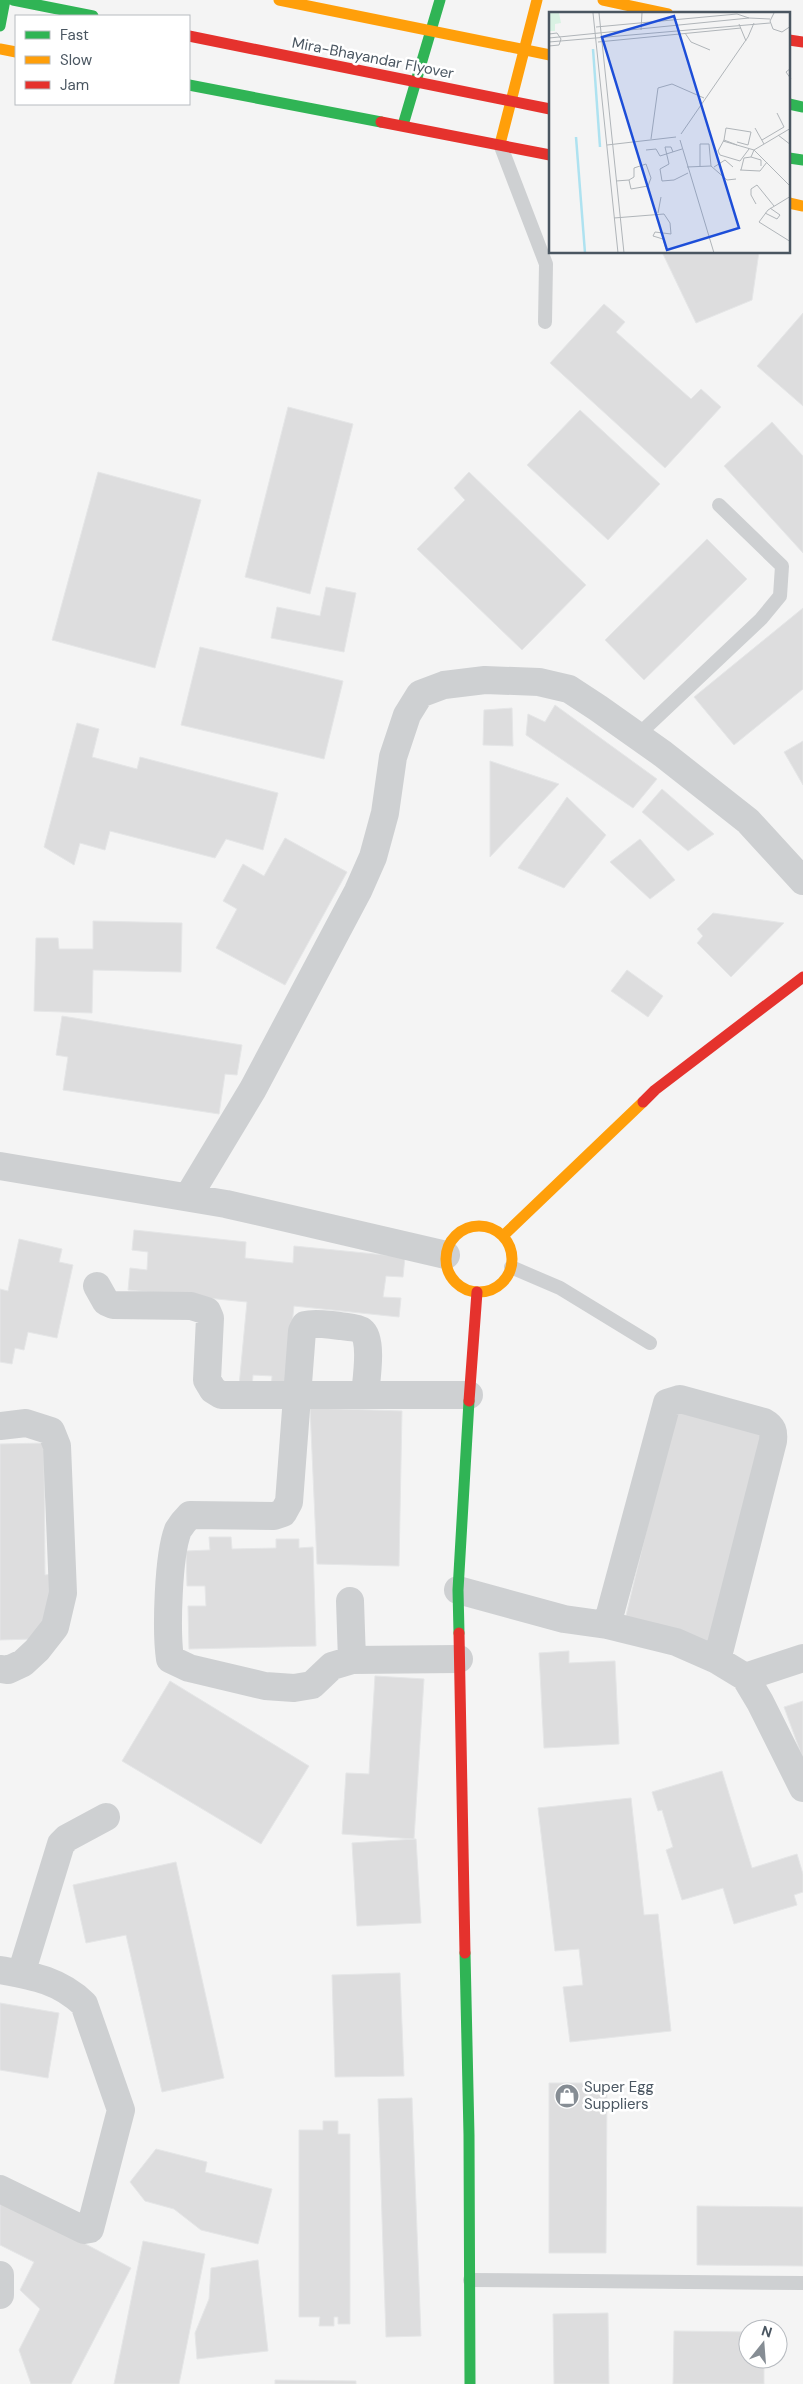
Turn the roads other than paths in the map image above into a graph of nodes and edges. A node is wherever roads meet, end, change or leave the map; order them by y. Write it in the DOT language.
graph roads {
  1 [pos="5,0"];
  2 [pos="13,0"];
  3 [pos="279,0"];
  4 [pos="440,0"];
  5 [pos="537,0"];
  6 [pos="603,0"];
  7 [pos="659,12"];
  8 [pos="88,15"];
  9 [pos="0,26"];
  10 [pos="190,36"];
  11 [pos="790,40"];
  12 [pos="803,42"];
  13 [pos="0,49"];
  14 [pos="15,52"];
  15 [pos="549,55"];
  16 [pos="190,85"];
  17 [pos="790,104"];
  18 [pos="803,106"];
  19 [pos="549,109"];
  20 [pos="404,126"];
  21 [pos="500,144"];
  22 [pos="549,154"];
  23 [pos="790,158"];
  24 [pos="803,160"];
  25 [pos="790,203"];
  26 [pos="803,206"];
  27 [pos="545,322"];
  28 [pos="719,506"];
  29 [pos="637,736"];
  30 [pos="803,881"];
  31 [pos="803,977"];
  32 [pos="0,1166"];
  33 [pos="188,1198"];
  34 [pos="504,1236"];
  35 [pos="446,1255"];
  36 [pos="511,1268"];
  37 [pos="97,1286"];
  38 [pos="477,1292"];
  39 [pos="650,1343"];
  40 [pos="296,1394"];
  41 [pos="365,1395"];
  42 [pos="469,1395"];
  43 [pos="0,1426"];
  44 [pos="458,1590"];
  45 [pos="350,1601"];
  46 [pos="607,1625"];
  47 [pos="803,1658"];
  48 [pos="460,1659"];
  49 [pos="352,1660"];
  50 [pos="716,1660"];
  51 [pos="0,1669"];
  52 [pos="745,1678"];
  53 [pos="803,1788"];
  54 [pos="106,1817"];
  55 [pos="11,1972"];
  56 [pos="0,2189"];
  57 [pos="0,2275"];
  58 [pos="470,2280"];
  59 [pos="803,2282"];
  60 [pos="0,2295"];
  61 [pos="470,2384"];
  1 -- 9 [label="main road"];
  2 -- 8 [label="main road"];
  3 -- 15 [label="main road, bridge"];
  4 -- 20 [label="main road"];
  5 -- 21 [label="main road"];
  6 -- 7 [label="main road"];
  10 -- 19 [label="main road, Mira-Bhayandar Flyover, bridge"];
  11 -- 12 [label="main road"];
  13 -- 14 [label="main road"];
  16 -- 20 [label="main road"];
  17 -- 18 [label="main road"];
  20 -- 21 [label="main road"];
  21 -- 22 [label="main road"];
  21 -- 27 [label="lane"];
  23 -- 24 [label="main road"];
  25 -- 26 [label="main road"];
  28 -- 29 [label="lane"];
  29 -- 30 [label="street"];
  29 -- 33 [label="street"];
  31 -- 34 [label="main road"];
  32 -- 33 [label="street"];
  33 -- 35 [label="street"];
  34 -- 35 [label="main road"];
  34 -- 36 [label="main road"];
  35 -- 38 [label="main road"];
  36 -- 38 [label="main road"];
  36 -- 39 [label="lane"];
  37 -- 40 [label="street"];
  38 -- 42 [label="main road"];
  40 -- 41 [label="street"];
  40 -- 41 [label="street"];
  40 -- 49 [label="street"];
  41 -- 42 [label="street"];
  42 -- 44 [label="main road"];
  43 -- 51 [label="street"];
  44 -- 46 [label="street"];
  44 -- 48 [label="main road"];
  45 -- 49 [label="street"];
  46 -- 50 [label="street"];
  46 -- 50 [label="street"];
  47 -- 52 [label="street"];
  48 -- 49 [label="street"];
  48 -- 58 [label="main road"];
  50 -- 52 [label="street"];
  52 -- 53 [label="street"];
  54 -- 55 [label="street"];
  55 -- 56 [label="street"];
  57 -- 60 [label="street"];
  58 -- 59 [label="lane"];
  58 -- 61 [label="main road"];
}
